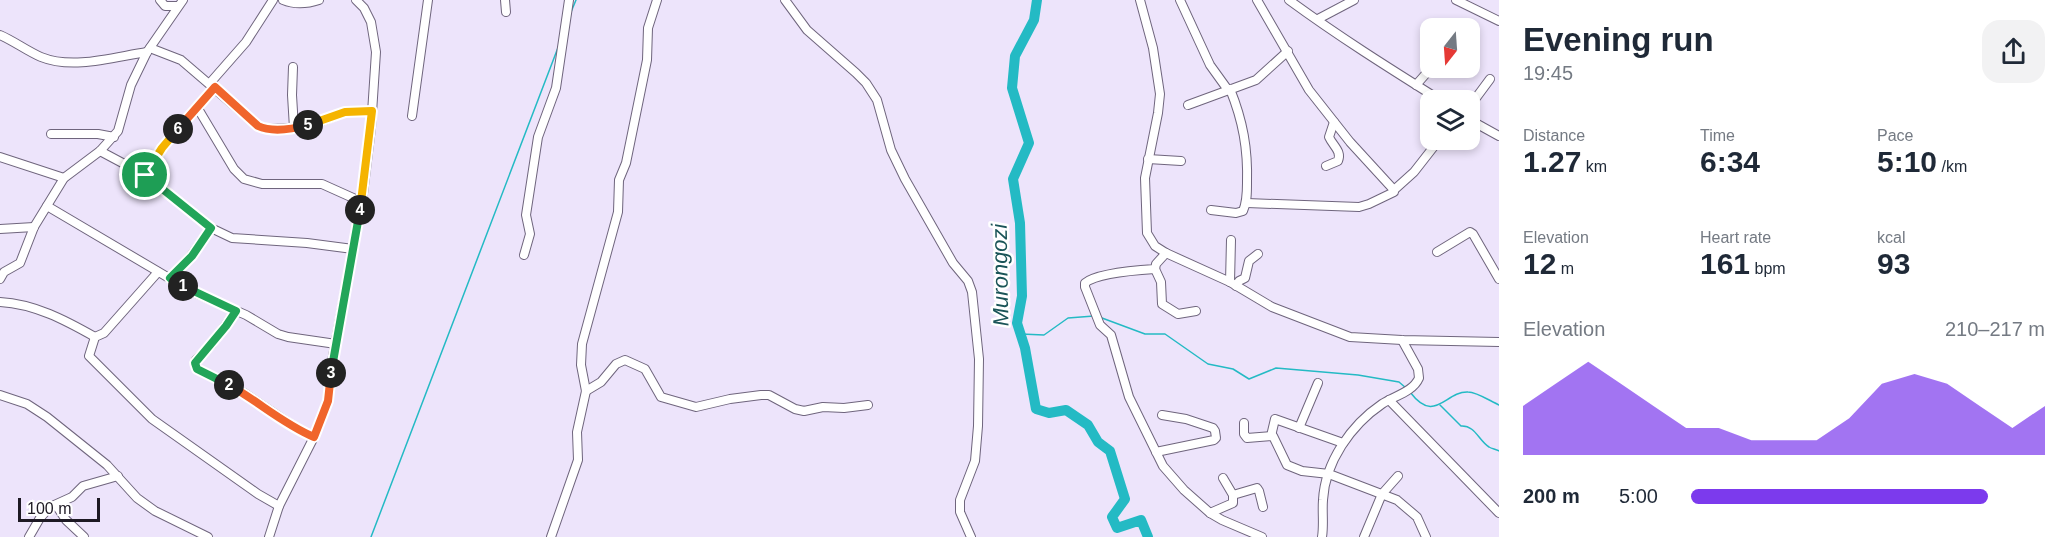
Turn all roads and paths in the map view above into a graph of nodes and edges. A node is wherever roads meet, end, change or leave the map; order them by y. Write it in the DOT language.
graph roads {
  1 [pos="160,0"];
  2 [pos="273,0"];
  3 [pos="283,0"];
  4 [pos="319,0"];
  5 [pos="356,0"];
  6 [pos="428,0"];
  7 [pos="505,0"];
  8 [pos="569,0"];
  9 [pos="657,0"];
  10 [pos="785,0"];
  11 [pos="1140,0"];
  12 [pos="1180,0"];
  13 [pos="1257,0"];
  14 [pos="1289,0"];
  15 [pos="1354,0"];
  16 [pos="1456,0"];
  17 [pos="180,3"];
  18 [pos="506,12"];
  19 [pos="1318,19"];
  20 [pos="1499,21"];
  21 [pos="0,35"];
  22 [pos="148,50"];
  23 [pos="1288,51"];
  24 [pos="293,67"];
  25 [pos="1422,78"];
  26 [pos="1490,79"];
  27 [pos="212,85"];
  28 [pos="1416,85"];
  29 [pos="1229,90"];
  30 [pos="1424,90"];
  31 [pos="1480,92"];
  32 [pos="1188,105"];
  33 [pos="197,107"];
  34 [pos="372,111"];
  35 [pos="412,116"];
  36 [pos="1334,122"];
  37 [pos="1480,126"];
  38 [pos="294,128"];
  39 [pos="51,134"];
  40 [pos="1499,136"];
  41 [pos="114,137"];
  42 [pos="1431,150"];
  43 [pos="100,151"];
  44 [pos="0,157"];
  45 [pos="1148,159"];
  46 [pos="1181,161"];
  47 [pos="1326,166"];
  48 [pos="145,175"];
  49 [pos="64,178"];
  50 [pos="1394,190"];
  51 [pos="362,202"];
  52 [pos="1247,203"];
  53 [pos="47,206"];
  54 [pos="1211,210"];
  55 [pos="34,227"];
  56 [pos="211,228"];
  57 [pos="0,229"];
  58 [pos="1231,240"];
  59 [pos="353,249"];
  60 [pos="1437,252"];
  61 [pos="1166,253"];
  62 [pos="1258,254"];
  63 [pos="524,255"];
  64 [pos="1155,269"];
  65 [pos="158,272"];
  66 [pos="170,278"];
  67 [pos="0,279"];
  68 [pos="1499,279"];
  69 [pos="1233,284"];
  70 [pos="0,302"];
  71 [pos="236,311"];
  72 [pos="1196,311"];
  73 [pos="95,338"];
  74 [pos="1402,340"];
  75 [pos="1499,342"];
  76 [pos="336,344"];
  77 [pos="1317,383"];
  78 [pos="586,391"];
  79 [pos="0,395"];
  80 [pos="1389,400"];
  81 [pos="868,405"];
  82 [pos="1162,416"];
  83 [pos="1244,423"];
  84 [pos="1299,428"];
  85 [pos="1271,436"];
  86 [pos="314,437"];
  87 [pos="1343,443"];
  88 [pos="1156,452"];
  89 [pos="1329,474"];
  90 [pos="118,476"];
  91 [pos="1398,476"];
  92 [pos="1223,478"];
  93 [pos="1382,494"];
  94 [pos="1233,495"];
  95 [pos="56,505"];
  96 [pos="279,506"];
  97 [pos="1263,507"];
  98 [pos="1210,513"];
  99 [pos="1499,513"];
  100 [pos="29,537"];
  101 [pos="84,537"];
  102 [pos="208,537"];
  103 [pos="268,537"];
  104 [pos="551,537"];
  105 [pos="971,537"];
  106 [pos="1262,537"];
  107 [pos="1322,537"];
  108 [pos="1364,537"];
  109 [pos="1426,537"];
  1 -- 17 [label="street"];
  2 -- 27 [label="street"];
  3 -- 4 [label="street"];
  5 -- 34 [label="street"];
  6 -- 35 [label="street"];
  7 -- 18 [label="street"];
  8 -- 63 [label="street"];
  9 -- 78 [label="street"];
  10 -- 105 [label="street"];
  11 -- 45 [label="street"];
  12 -- 29 [label="street"];
  13 -- 23 [label="street"];
  14 -- 19 [label="street"];
  15 -- 19 [label="street"];
  16 -- 20 [label="street"];
  17 -- 22 [label="street"];
  19 -- 28 [label="street"];
  21 -- 22 [label="street"];
  22 -- 27 [label="street"];
  22 -- 41 [label="street"];
  23 -- 29 [label="street"];
  23 -- 36 [label="street"];
  24 -- 38 [label="street"];
  25 -- 28 [label="street"];
  26 -- 31 [label="street"];
  27 -- 33 [label="street"];
  27 -- 38 [label="street"];
  28 -- 30 [label="street"];
  29 -- 32 [label="street"];
  29 -- 52 [label="street"];
  33 -- 48 [label="street"];
  33 -- 51 [label="street"];
  34 -- 38 [label="street"];
  34 -- 51 [label="street"];
  36 -- 47 [label="street"];
  36 -- 50 [label="street"];
  37 -- 40 [label="street"];
  39 -- 41 [label="street"];
  41 -- 43 [label="street"];
  42 -- 50 [label="street"];
  43 -- 48 [label="street"];
  43 -- 49 [label="street"];
  44 -- 49 [label="street"];
  45 -- 46 [label="street"];
  45 -- 61 [label="street"];
  48 -- 56 [label="street"];
  49 -- 53 [label="street"];
  50 -- 52 [label="street"];
  51 -- 59 [label="street"];
  52 -- 54 [label="street"];
  53 -- 55 [label="street"];
  53 -- 65 [label="street"];
  55 -- 57 [label="street"];
  55 -- 67 [label="street"];
  56 -- 59 [label="street"];
  56 -- 66 [label="street"];
  58 -- 69 [label="street"];
  59 -- 76 [label="street"];
  60 -- 68 [label="street"];
  61 -- 64 [label="street"];
  61 -- 69 [label="street"];
  62 -- 69 [label="street"];
  64 -- 72 [label="street"];
  64 -- 88 [label="street"];
  65 -- 66 [label="street"];
  65 -- 73 [label="street"];
  66 -- 71 [label="street"];
  69 -- 74 [label="street"];
  70 -- 73 [label="street"];
  71 -- 76 [label="street"];
  71 -- 86 [label="street"];
  73 -- 96 [label="street"];
  74 -- 75 [label="street"];
  74 -- 80 [label="street"];
  76 -- 86 [label="street"];
  77 -- 84 [label="street"];
  78 -- 81 [label="street"];
  78 -- 104 [label="street"];
  79 -- 90 [label="street"];
  80 -- 87 [label="street"];
  80 -- 99 [label="street"];
  82 -- 88 [label="street"];
  83 -- 85 [label="street"];
  84 -- 85 [label="street"];
  84 -- 87 [label="street"];
  85 -- 89 [label="street"];
  86 -- 96 [label="street"];
  87 -- 89 [label="street"];
  88 -- 98 [label="street"];
  89 -- 93 [label="street"];
  89 -- 107 [label="street"];
  90 -- 95 [label="street"];
  90 -- 102 [label="street"];
  91 -- 93 [label="street"];
  92 -- 94 [label="street"];
  93 -- 108 [label="street"];
  93 -- 109 [label="street"];
  94 -- 97 [label="street"];
  94 -- 98 [label="street"];
  95 -- 100 [label="street"];
  95 -- 101 [label="street"];
  96 -- 103 [label="street"];
  98 -- 106 [label="street"];
}
